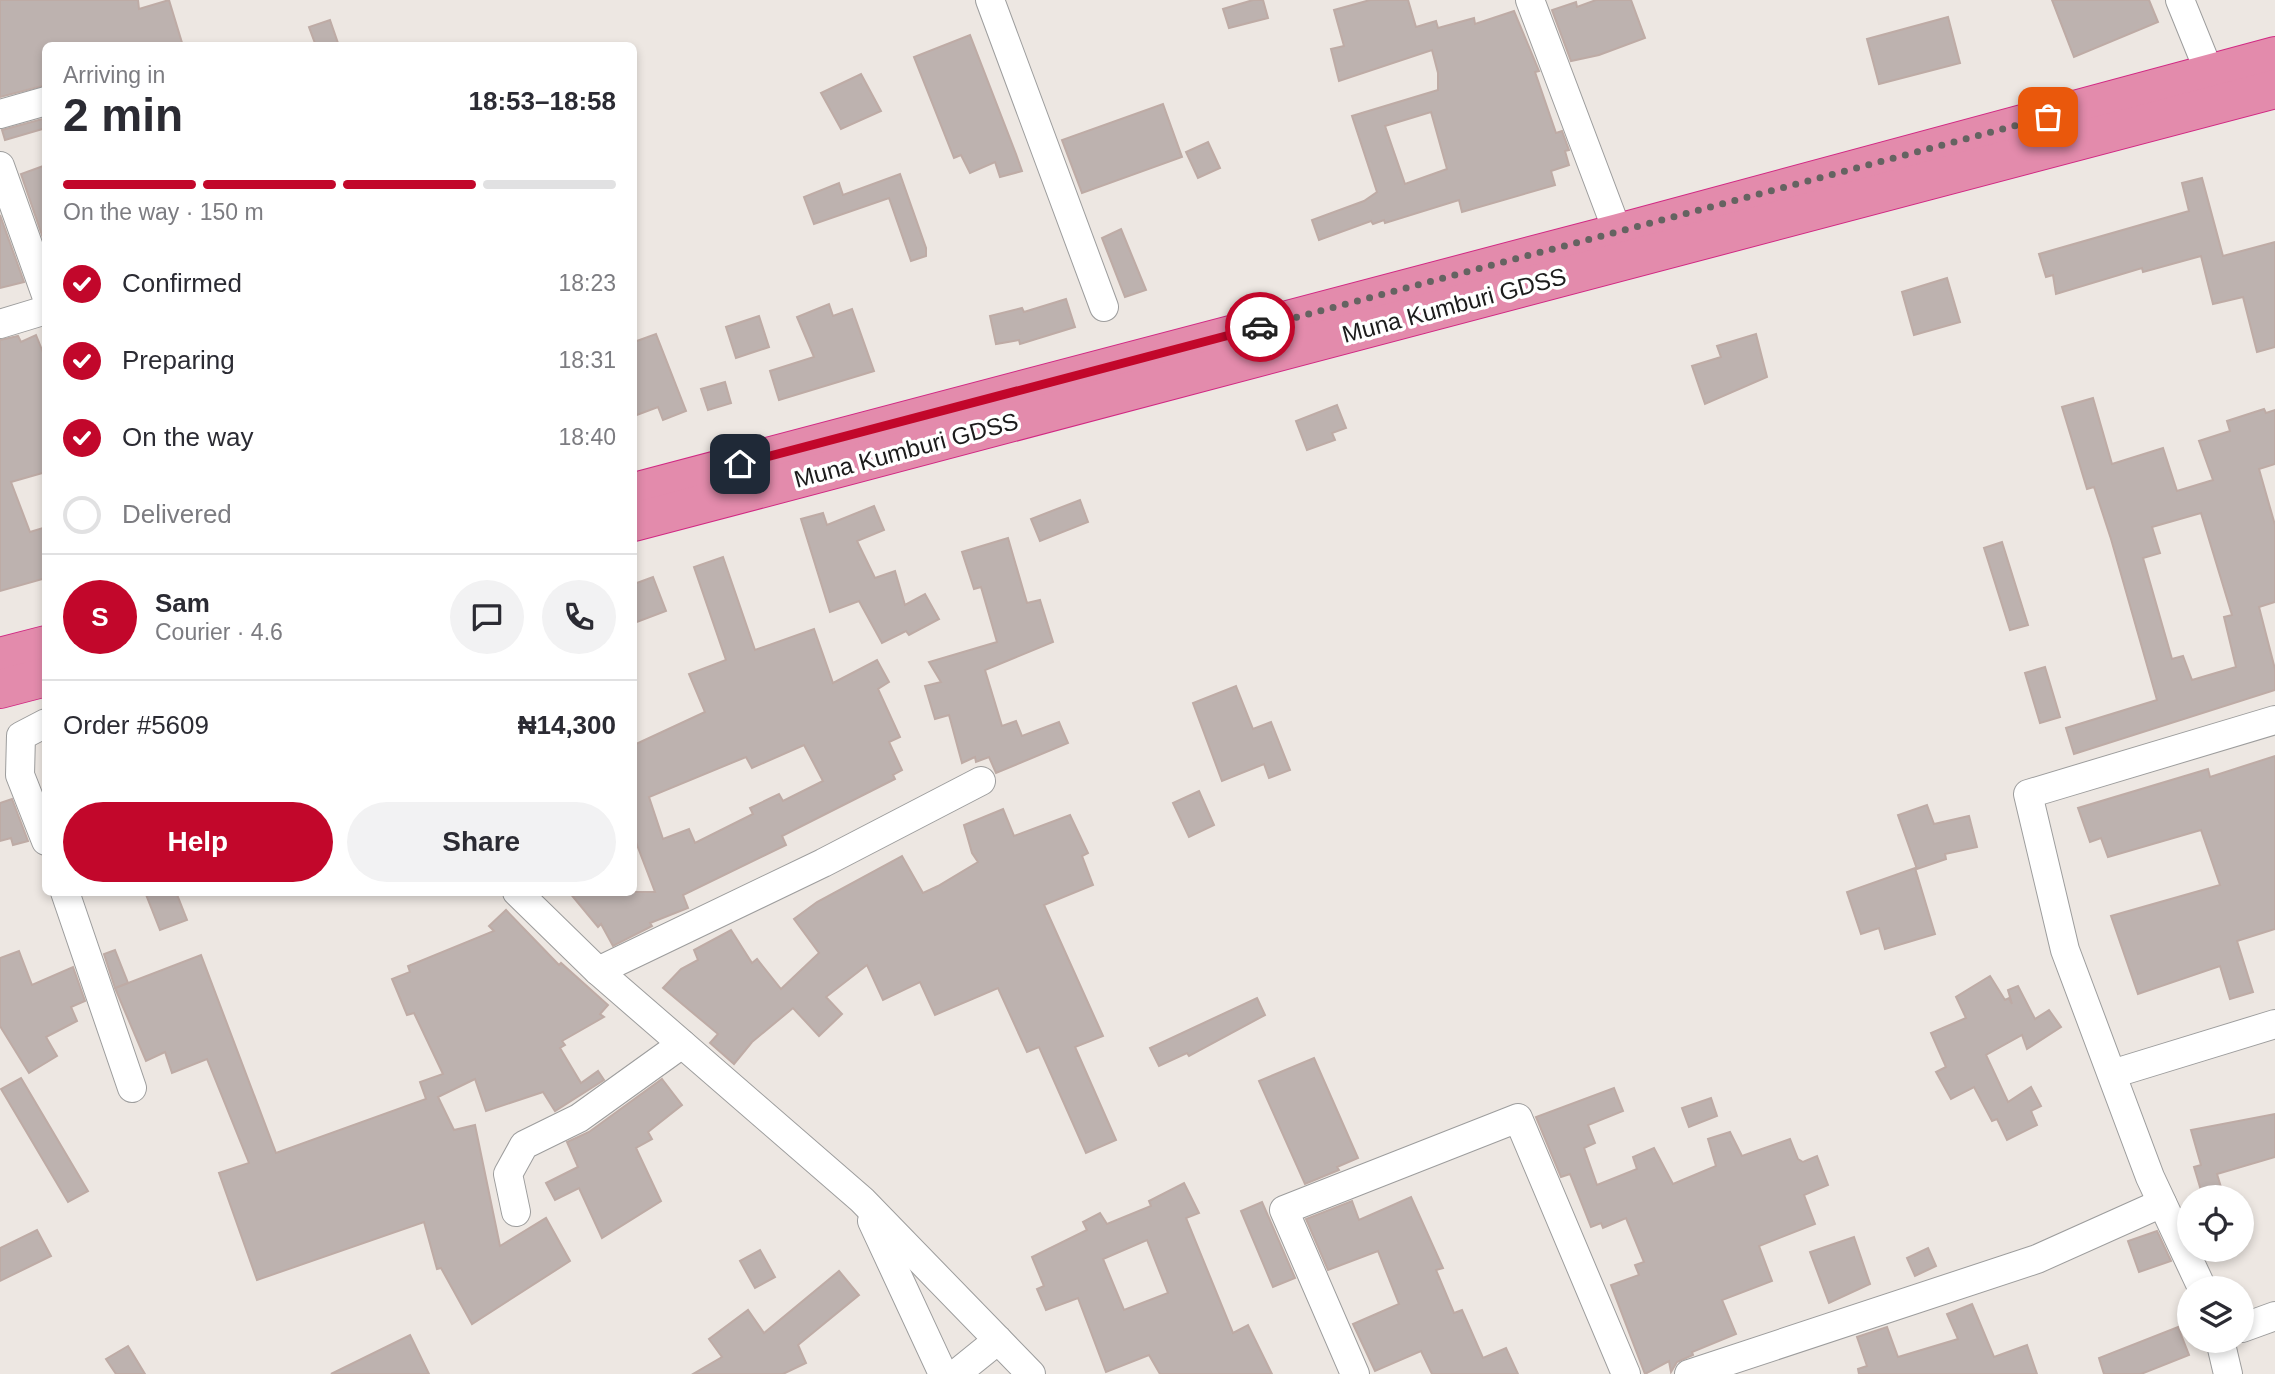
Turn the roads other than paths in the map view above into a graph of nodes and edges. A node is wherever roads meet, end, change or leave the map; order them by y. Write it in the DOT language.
graph roads {
  1 [pos="989,0"];
  2 [pos="1530,0"];
  3 [pos="2180,0"];
  4 [pos="2275,56"];
  5 [pos="2210,74"];
  6 [pos="2275,89"];
  7 [pos="42,102"];
  8 [pos="0,114"];
  9 [pos="0,166"];
  10 [pos="1618,233"];
  11 [pos="42,284"];
  12 [pos="1104,307"];
  13 [pos="42,311"];
  14 [pos="0,324"];
  15 [pos="637,491"];
  16 [pos="637,521"];
  17 [pos="42,646"];
  18 [pos="0,657"];
  19 [pos="42,678"];
  20 [pos="0,689"];
  21 [pos="2275,720"];
  22 [pos="42,725"];
  23 [pos="981,781"];
  24 [pos="42,831"];
  25 [pos="66,896"];
  26 [pos="521,896"];
  27 [pos="598,971"];
  28 [pos="2275,1024"];
  29 [pos="682,1044"];
  30 [pos="2112,1074"];
  31 [pos="132,1088"];
  32 [pos="862,1200"];
  33 [pos="2162,1203"];
  34 [pos="516,1212"];
  35 [pos="2196,1276"];
  36 [pos="2275,1316"];
  37 [pos="2254,1324"];
  38 [pos="998,1340"];
  39 [pos="2223,1353"];
  40 [pos="943,1374"];
  41 [pos="956,1374"];
  42 [pos="1031,1374"];
  43 [pos="1355,1374"];
  44 [pos="1626,1374"];
  45 [pos="1689,1374"];
  46 [pos="2228,1374"];
  1 -- 12 [label="street"];
  2 -- 10 [label="street"];
  3 -- 5 [label="street"];
  4 -- 5 [label="highway, Muna Kumburi GDSS"];
  5 -- 10 [label="highway, Muna Kumburi GDSS"];
  6 -- 16 [label="highway, Muna Kumburi GDSS"];
  7 -- 8 [label="street"];
  9 -- 11 [label="street"];
  10 -- 15 [label="highway, Muna Kumburi GDSS"];
  13 -- 14 [label="street"];
  17 -- 18 [label="highway"];
  19 -- 20 [label="highway"];
  21 -- 30 [label="street"];
  22 -- 24 [label="street"];
  23 -- 27 [label="street"];
  25 -- 31 [label="street"];
  26 -- 27 [label="street"];
  27 -- 29 [label="street"];
  28 -- 30 [label="street"];
  29 -- 32 [label="street"];
  29 -- 34 [label="street"];
  30 -- 33 [label="street"];
  32 -- 38 [label="street"];
  32 -- 40 [label="street"];
  33 -- 35 [label="street"];
  33 -- 45 [label="street"];
  36 -- 37 [label="street"];
  38 -- 41 [label="street"];
  38 -- 42 [label="street"];
  39 -- 46 [label="street"];
  43 -- 44 [label="street"];
}
